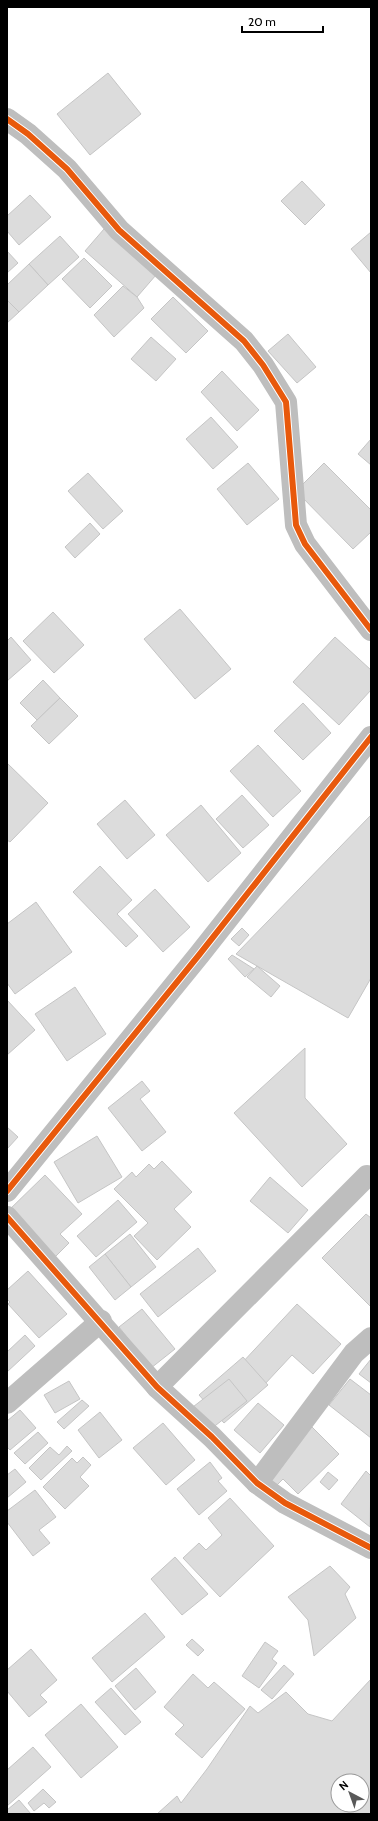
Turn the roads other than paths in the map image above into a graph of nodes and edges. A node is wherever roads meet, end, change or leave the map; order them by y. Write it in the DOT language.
graph roads {
  1 [pos="7,119"];
  2 [pos="371,630"];
  3 [pos="371,737"];
  4 [pos="367,1176"];
  5 [pos="7,1191"];
  6 [pos="7,1217"];
  7 [pos="101,1321"];
  8 [pos="371,1338"];
  9 [pos="157,1386"];
  10 [pos="7,1403"];
  11 [pos="257,1483"];
  12 [pos="371,1548"];
  1 -- 2 [label="street"];
  3 -- 5 [label="street"];
  4 -- 9 [label="street"];
  6 -- 7 [label="street"];
  7 -- 9 [label="street"];
  7 -- 10 [label="street"];
  8 -- 11 [label="street"];
  9 -- 11 [label="street"];
  11 -- 12 [label="street"];
}
